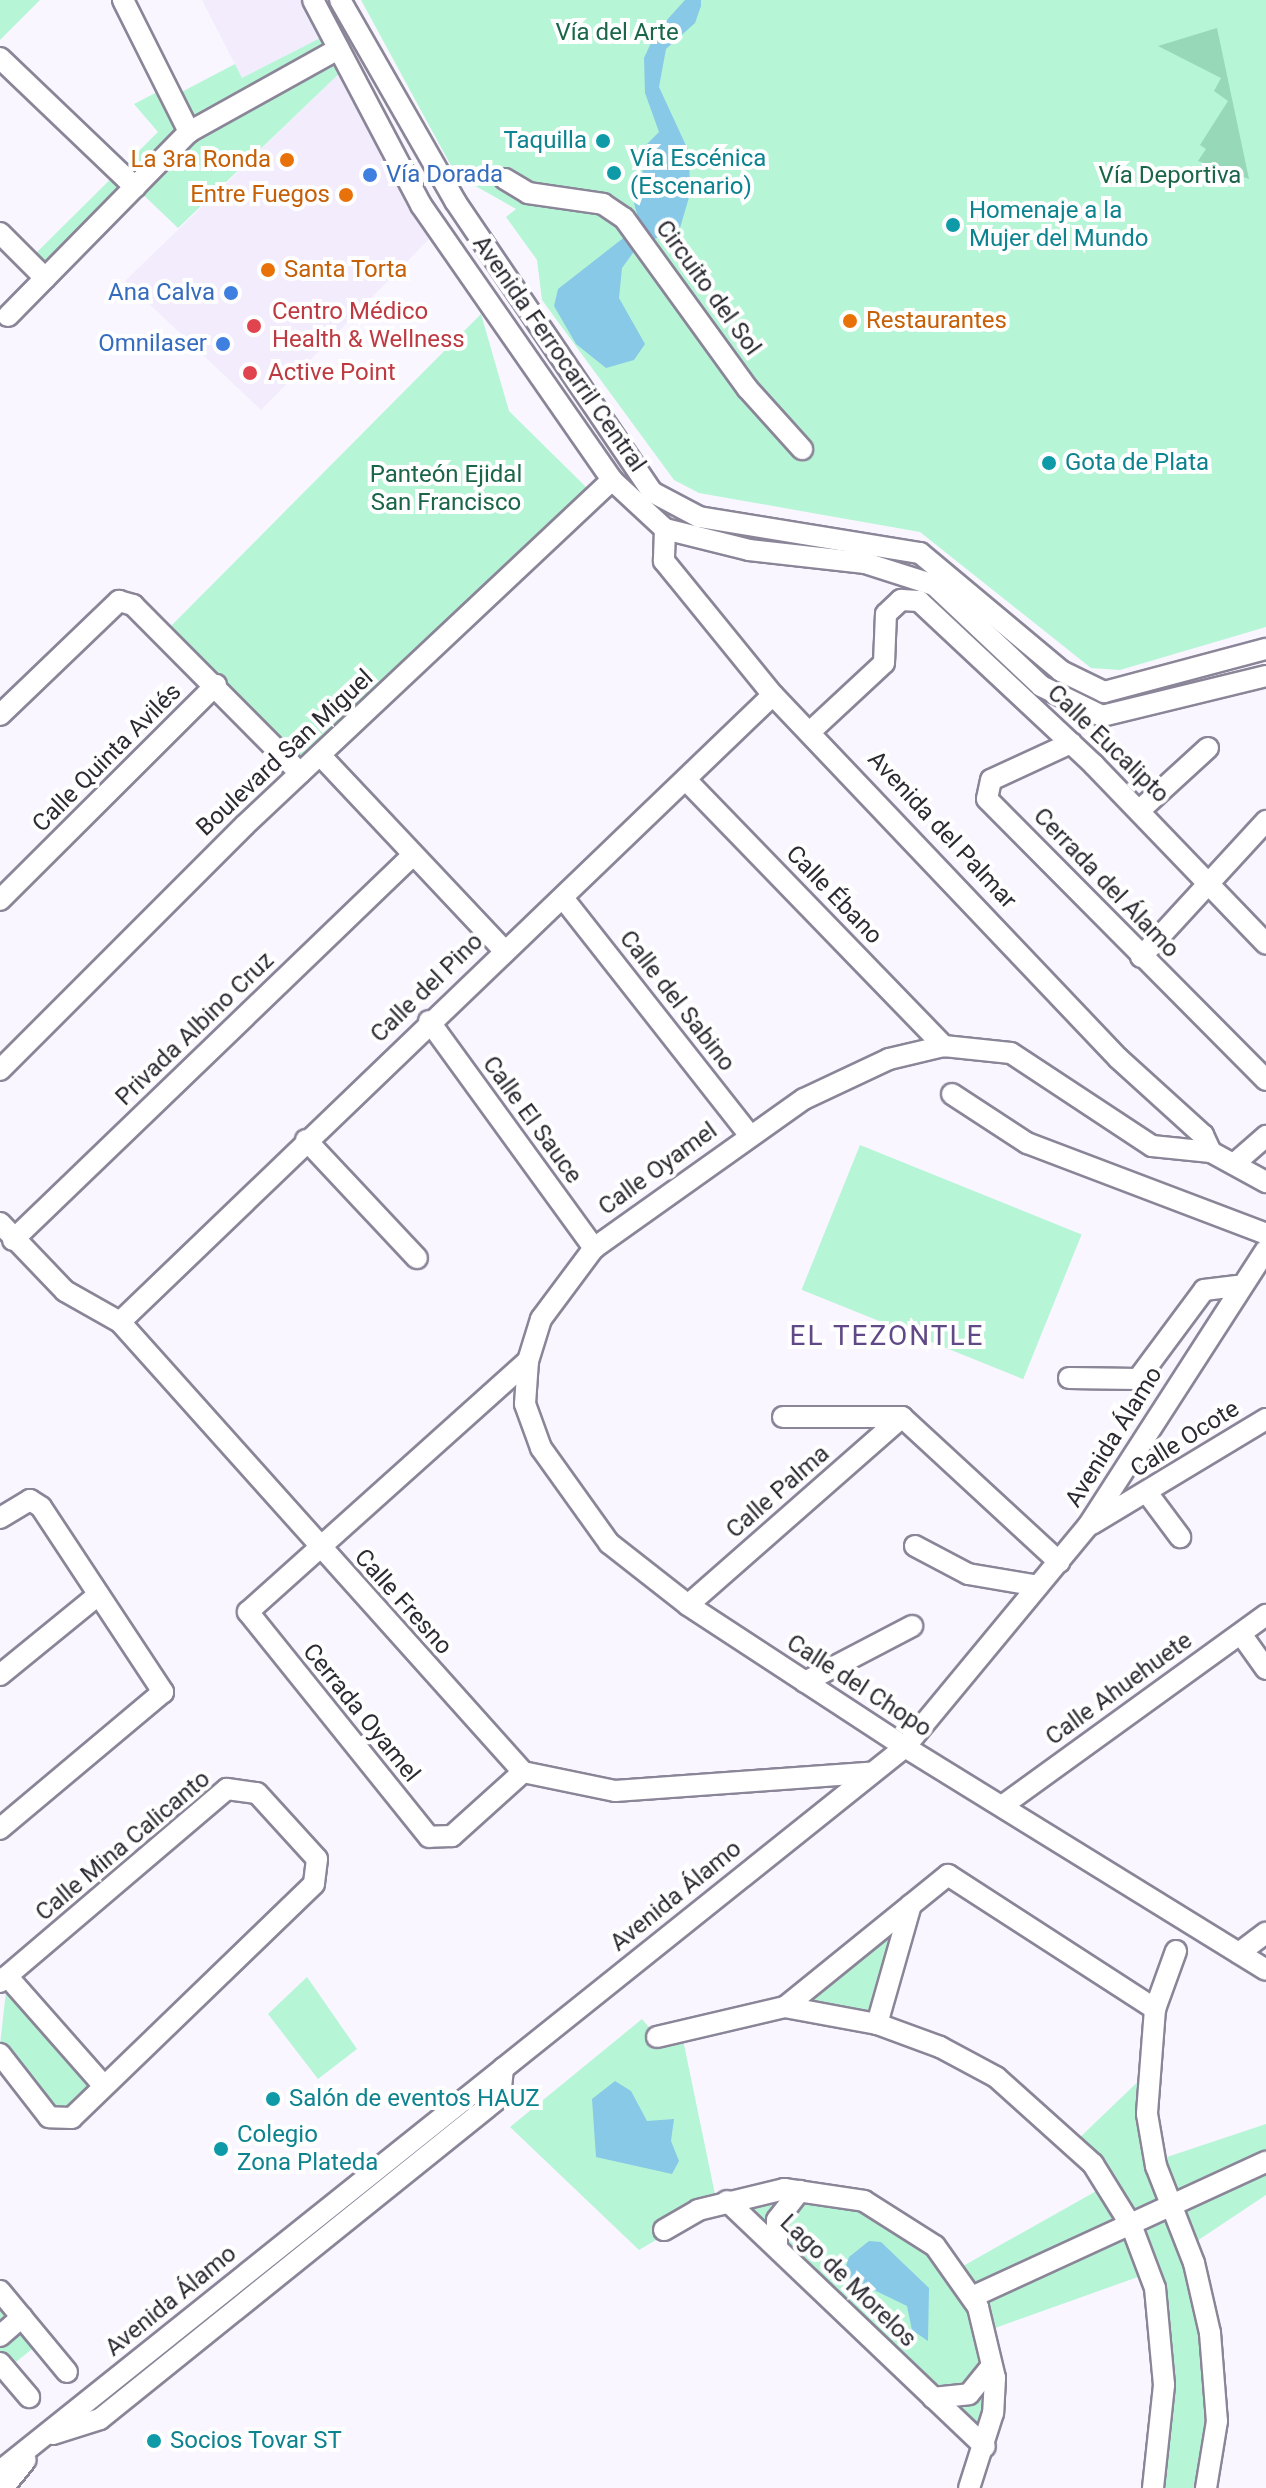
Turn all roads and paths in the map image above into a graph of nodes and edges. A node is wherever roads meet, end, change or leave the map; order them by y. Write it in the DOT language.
graph roads {
  1 [pos="123,0"];
  2 [pos="313,0"];
  3 [pos="340,0"];
  4 [pos="338,49"];
  5 [pos="0,58"];
  6 [pos="189,132"];
  7 [pos="505,179"];
  8 [pos="135,187"];
  9 [pos="0,233"];
  10 [pos="45,278"];
  11 [pos="8,316"];
  12 [pos="802,449"];
  13 [pos="612,480"];
  14 [pos="665,529"];
  15 [pos="779,529"];
  16 [pos="776,554"];
  17 [pos="1266,649"];
  18 [pos="1266,676"];
  19 [pos="216,685"];
  20 [pos="773,695"];
  21 [pos="0,715"];
  22 [pos="812,730"];
  23 [pos="1071,743"];
  24 [pos="1208,748"];
  25 [pos="320,755"];
  26 [pos="300,773"];
  27 [pos="686,780"];
  28 [pos="1140,810"];
  29 [pos="1266,821"];
  30 [pos="413,855"];
  31 [pos="1206,883"];
  32 [pos="563,898"];
  33 [pos="0,900"];
  34 [pos="1266,944"];
  35 [pos="504,950"];
  36 [pos="1141,957"];
  37 [pos="429,1021"];
  38 [pos="944,1046"];
  39 [pos="0,1070"];
  40 [pos="1266,1080"];
  41 [pos="952,1094"];
  42 [pos="750,1136"];
  43 [pos="1266,1136"];
  44 [pos="306,1140"];
  45 [pos="1211,1152"];
  46 [pos="1234,1164"];
  47 [pos="1266,1182"];
  48 [pos="0,1223"];
  49 [pos="1266,1234"];
  50 [pos="13,1240"];
  51 [pos="594,1248"];
  52 [pos="1266,1250"];
  53 [pos="417,1258"];
  54 [pos="1237,1286"];
  55 [pos="120,1322"];
  56 [pos="528,1361"];
  57 [pos="1069,1378"];
  58 [pos="783,1417"];
  59 [pos="902,1417"];
  60 [pos="1266,1419"];
  61 [pos="1148,1494"];
  62 [pos="0,1518"];
  63 [pos="1088,1526"];
  64 [pos="1180,1537"];
  65 [pos="316,1545"];
  66 [pos="915,1546"];
  67 [pos="1059,1562"];
  68 [pos="1038,1586"];
  69 [pos="98,1595"];
  70 [pos="688,1605"];
  71 [pos="1266,1615"];
  72 [pos="912,1626"];
  73 [pos="1241,1634"];
  74 [pos="1266,1669"];
  75 [pos="0,1675"];
  76 [pos="805,1682"];
  77 [pos="905,1747"];
  78 [pos="523,1772"];
  79 [pos="869,1773"];
  80 [pos="1002,1806"];
  81 [pos="0,1829"];
  82 [pos="911,1905"];
  83 [pos="1266,1933"];
  84 [pos="1176,1951"];
  85 [pos="1239,1953"];
  86 [pos="1266,1970"];
  87 [pos="4,1979"];
  88 [pos="785,2007"];
  89 [pos="1155,2009"];
  90 [pos="877,2024"];
  91 [pos="657,2037"];
  92 [pos="0,2054"];
  93 [pos="17,2077"];
  94 [pos="103,2085"];
  95 [pos="0,2090"];
  96 [pos="1266,2162"];
  97 [pos="800,2191"];
  98 [pos="727,2201"];
  99 [pos="1173,2208"];
  100 [pos="1132,2227"];
  101 [pos="664,2230"];
  102 [pos="777,2248"];
  103 [pos="0,2291"];
  104 [pos="972,2297"];
  105 [pos="22,2317"];
  106 [pos="0,2336"];
  107 [pos="0,2363"];
  108 [pos="992,2366"];
  109 [pos="67,2372"];
  110 [pos="29,2397"];
  111 [pos="933,2398"];
  112 [pos="42,2437"];
  113 [pos="985,2447"];
  114 [pos="0,2471"];
  115 [pos="3,2488"];
  116 [pos="969,2488"];
  117 [pos="1153,2488"];
  118 [pos="1206,2488"];
  1 -- 6 [label="street"];
  2 -- 4 [label="street, Avenida Ferrocarril Central"];
  3 -- 15 [label="street, Avenida Ferrocarril Central"];
  4 -- 6 [label="street"];
  4 -- 13 [label="street, Avenida Ferrocarril Central"];
  5 -- 8 [label="street"];
  6 -- 8 [label="street"];
  7 -- 12 [label="street, Circuito del Sol"];
  8 -- 10 [label="street"];
  9 -- 10 [label="street"];
  10 -- 11 [label="street"];
  13 -- 14 [label="street, Avenida Ferrocarril Central"];
  13 -- 25 [label="street, Boulevard San Miguel"];
  14 -- 16 [label="street"];
  14 -- 20 [label="street, Avenida del Palmar"];
  15 -- 16 [label="street"];
  15 -- 17 [label="street, Avenida Ferrocarril Central"];
  16 -- 18 [label="street"];
  19 -- 21 [label="street"];
  19 -- 26 [label="street"];
  19 -- 33 [label="street, Calle Quinta Avilés"];
  20 -- 22 [label="street, Avenida del Palmar"];
  20 -- 27 [label="street, Calle del Pino"];
  22 -- 23 [label="street, Calle Eucalipto"];
  22 -- 45 [label="street, Avenida del Palmar"];
  23 -- 28 [label="street, Calle Eucalipto"];
  23 -- 36 [label="street, Cerrada del Álamo"];
  24 -- 28 [label="street"];
  25 -- 26 [label="street, Boulevard San Miguel"];
  25 -- 30 [label="street"];
  26 -- 39 [label="street, Boulevard San Miguel"];
  27 -- 32 [label="street, Calle del Pino"];
  27 -- 38 [label="street, Calle Ébano"];
  28 -- 31 [label="street, Calle Eucalipto"];
  29 -- 31 [label="street"];
  30 -- 35 [label="street"];
  30 -- 50 [label="street, Privada Albino Cruz"];
  31 -- 34 [label="street, Calle Eucalipto"];
  31 -- 36 [label="street"];
  32 -- 35 [label="street, Calle del Pino"];
  32 -- 42 [label="street, Calle del Sabino"];
  35 -- 37 [label="street, Calle del Pino"];
  36 -- 40 [label="street, Cerrada del Álamo"];
  37 -- 44 [label="street, Calle del Pino"];
  37 -- 51 [label="street, Calle El Sauce"];
  38 -- 42 [label="street, Calle Oyamel"];
  38 -- 45 [label="street, Calle Oyamel"];
  41 -- 49 [label="street"];
  42 -- 51 [label="street, Calle Oyamel"];
  43 -- 46 [label="street"];
  44 -- 53 [label="street"];
  44 -- 55 [label="street, Calle del Pino"];
  45 -- 46 [label="street"];
  46 -- 47 [label="street"];
  48 -- 50 [label="street, Calle Fresno"];
  50 -- 55 [label="street, Calle Fresno"];
  51 -- 56 [label="street, Calle Oyamel"];
  52 -- 54 [label="street, Avenida Álamo"];
  54 -- 57 [label="street"];
  54 -- 63 [label="street, Avenida Álamo"];
  55 -- 65 [label="street, Calle Fresno"];
  56 -- 65 [label="street"];
  56 -- 70 [label="street, Calle del Chopo"];
  58 -- 59 [label="street"];
  59 -- 67 [label="street"];
  59 -- 70 [label="street, Calle Palma"];
  60 -- 61 [label="street, Calle Ocote"];
  61 -- 63 [label="street, Calle Ocote"];
  61 -- 64 [label="street"];
  62 -- 69 [label="street"];
  63 -- 67 [label="street, Avenida Álamo"];
  65 -- 78 [label="street, Calle Fresno"];
  65 -- 78 [label="street, Cerrada Oyamel"];
  66 -- 68 [label="street"];
  67 -- 68 [label="street, Avenida Álamo"];
  68 -- 77 [label="street, Avenida Álamo"];
  69 -- 75 [label="street"];
  69 -- 81 [label="street"];
  70 -- 76 [label="street, Calle del Chopo"];
  71 -- 73 [label="street, Calle Ahuehuete"];
  72 -- 76 [label="street"];
  73 -- 74 [label="street"];
  73 -- 80 [label="street, Calle Ahuehuete"];
  76 -- 77 [label="street, Calle del Chopo"];
  77 -- 79 [label="street, Avenida Álamo"];
  77 -- 80 [label="street, Calle del Chopo"];
  78 -- 79 [label="street"];
  79 -- 112 [label="street, Avenida Álamo"];
  80 -- 85 [label="street, Calle del Chopo"];
  82 -- 88 [label="street"];
  82 -- 89 [label="street"];
  82 -- 90 [label="street"];
  83 -- 85 [label="street"];
  84 -- 89 [label="street"];
  85 -- 86 [label="street, Calle del Chopo"];
  87 -- 94 [label="street, Calle Mina Calicanto"];
  87 -- 94 [label="street, Calle Mina Calicanto"];
  88 -- 90 [label="street"];
  88 -- 91 [label="street"];
  89 -- 99 [label="street"];
  90 -- 100 [label="street"];
  92 -- 93 [label="street, Calle Mina Calicanto"];
  93 -- 94 [label="street, Calle Mina Calicanto"];
  93 -- 95 [label="street"];
  96 -- 99 [label="street"];
  97 -- 98 [label="street, Lago de Morelos"];
  97 -- 102 [label="street"];
  97 -- 104 [label="street, Lago de Morelos"];
  98 -- 101 [label="street, Lago de Morelos"];
  98 -- 102 [label="street, Lago de Morelos"];
  99 -- 100 [label="street"];
  99 -- 118 [label="street"];
  100 -- 104 [label="street"];
  100 -- 117 [label="street"];
  102 -- 111 [label="street, Lago de Morelos"];
  103 -- 105 [label="street"];
  104 -- 108 [label="street, Lago de Morelos"];
  105 -- 106 [label="street"];
  105 -- 109 [label="street"];
  107 -- 110 [label="street"];
  108 -- 111 [label="street"];
  108 -- 113 [label="street, Lago de Morelos"];
  111 -- 113 [label="street, Lago de Morelos"];
  112 -- 114 [label="street, Avenida Álamo"];
  112 -- 115 [label="street"];
  113 -- 116 [label="street, Lago de Morelos"];
}
